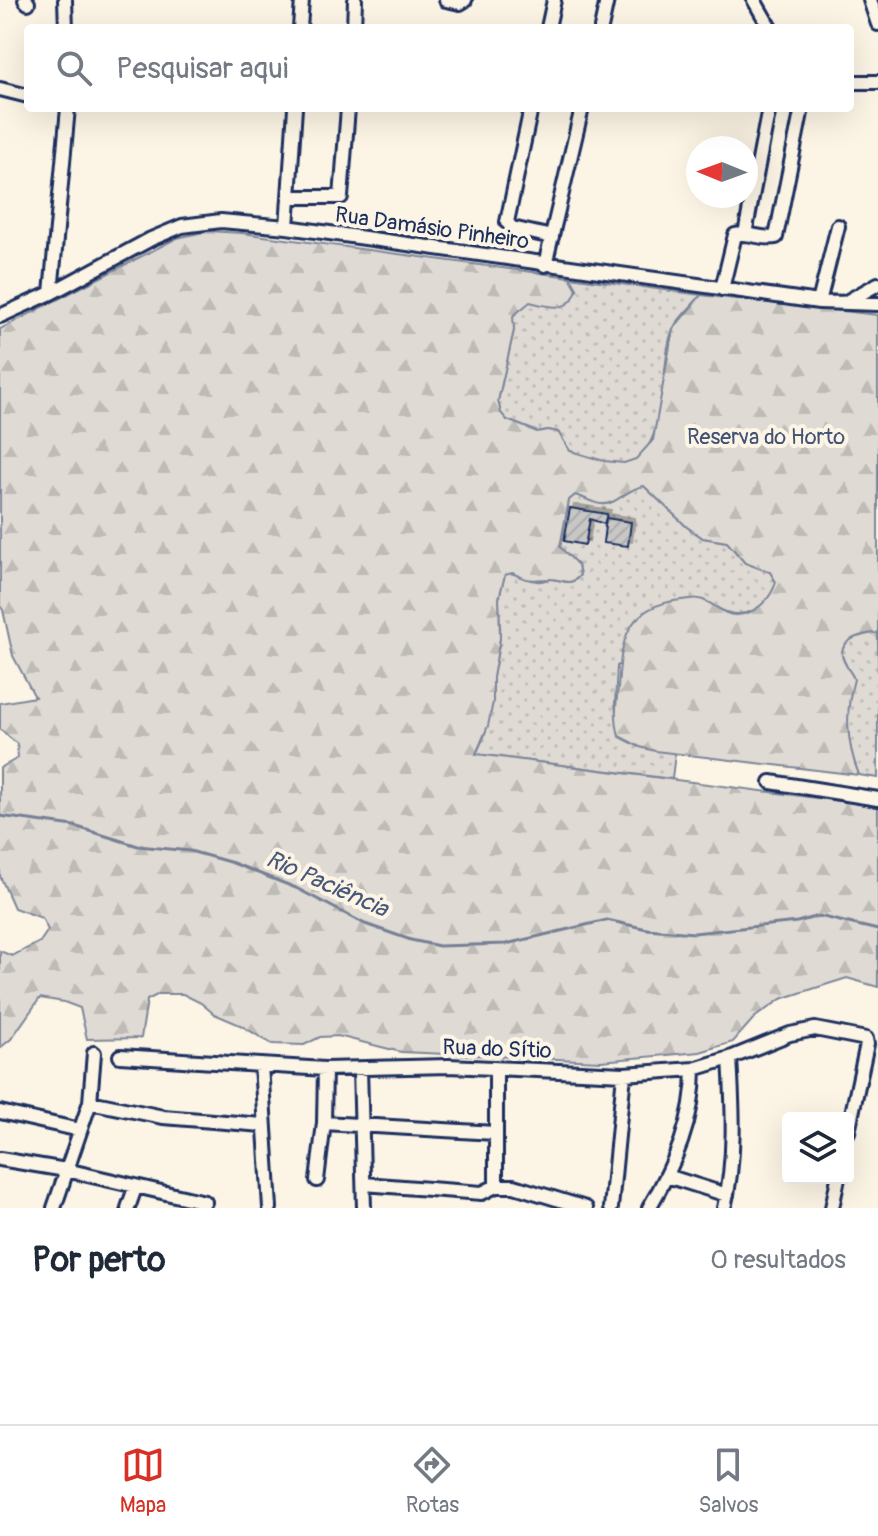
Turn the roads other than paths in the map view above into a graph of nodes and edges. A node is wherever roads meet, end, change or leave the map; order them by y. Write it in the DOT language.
graph roads {
  1 [pos="65,0"];
  2 [pos="302,0"];
  3 [pos="355,0"];
  4 [pos="446,0"];
  5 [pos="465,0"];
  6 [pos="554,0"];
  7 [pos="607,0"];
  8 [pos="754,0"];
  9 [pos="870,0"];
  10 [pos="66,24"];
  11 [pos="300,24"];
  12 [pos="354,24"];
  13 [pos="549,24"];
  14 [pos="602,24"];
  15 [pos="768,24"];
  16 [pos="878,24"];
  17 [pos="854,82"];
  18 [pos="878,82"];
  19 [pos="0,89"];
  20 [pos="24,95"];
  21 [pos="68,112"];
  22 [pos="295,112"];
  23 [pos="348,112"];
  24 [pos="530,112"];
  25 [pos="581,112"];
  26 [pos="768,112"];
  27 [pos="801,112"];
  28 [pos="289,197"];
  29 [pos="838,226"];
  30 [pos="287,227"];
  31 [pos="745,234"];
  32 [pos="552,237"];
  33 [pos="545,265"];
  34 [pos="878,284"];
  35 [pos="722,289"];
  36 [pos="51,293"];
  37 [pos="819,302"];
  38 [pos="844,304"];
  39 [pos="878,304"];
  40 [pos="0,316"];
  41 [pos="771,782"];
  42 [pos="878,799"];
  43 [pos="94,1053"];
  44 [pos="120,1056"];
  45 [pos="730,1058"];
  46 [pos="261,1065"];
  47 [pos="325,1069"];
  48 [pos="360,1069"];
  49 [pos="496,1069"];
  50 [pos="694,1069"];
  51 [pos="624,1074"];
  52 [pos="90,1102"];
  53 [pos="0,1112"];
  54 [pos="852,1112"];
  55 [pos="324,1123"];
  56 [pos="363,1124"];
  57 [pos="263,1125"];
  58 [pos="80,1130"];
  59 [pos="495,1133"];
  60 [pos="0,1159"];
  61 [pos="66,1170"];
  62 [pos="667,1176"];
  63 [pos="317,1180"];
  64 [pos="364,1184"];
  65 [pos="837,1184"];
  66 [pos="496,1186"];
  67 [pos="135,1188"];
  68 [pos="454,1193"];
  69 [pos="727,1195"];
  70 [pos="205,1202"];
  71 [pos="54,1208"];
  72 [pos="128,1208"];
  73 [pos="270,1208"];
  74 [pos="364,1208"];
  75 [pos="452,1208"];
  76 [pos="586,1208"];
  77 [pos="611,1208"];
  78 [pos="649,1208"];
  79 [pos="724,1208"];
  80 [pos="832,1208"];
  1 -- 10 [label="street"];
  2 -- 11 [label="street"];
  3 -- 12 [label="street"];
  4 -- 5 [label="street"];
  6 -- 13 [label="street"];
  7 -- 14 [label="street"];
  8 -- 15 [label="street"];
  9 -- 16 [label="street"];
  17 -- 18 [label="street"];
  19 -- 20 [label="street"];
  21 -- 36 [label="street"];
  22 -- 28 [label="street"];
  23 -- 28 [label="street"];
  24 -- 32 [label="street"];
  25 -- 32 [label="street"];
  26 -- 31 [label="street"];
  27 -- 31 [label="street"];
  28 -- 30 [label="street"];
  29 -- 37 [label="street"];
  30 -- 33 [label="street, Rua Damásio Pinheiro"];
  30 -- 36 [label="street, Rua Damásio Pinheiro"];
  31 -- 35 [label="street"];
  32 -- 33 [label="street"];
  33 -- 35 [label="street, Rua Damásio Pinheiro"];
  34 -- 38 [label="street"];
  35 -- 37 [label="street, Rua Damásio Pinheiro"];
  36 -- 40 [label="street, Rua Damásio Pinheiro"];
  37 -- 38 [label="street, Rua Damásio Pinheiro"];
  38 -- 39 [label="street, Rua Damásio Pinheiro"];
  41 -- 42 [label="street"];
  43 -- 52 [label="street"];
  44 -- 46 [label="street, Rua do Sítio"];
  45 -- 50 [label="street, Rua do Sítio"];
  45 -- 54 [label="street, Rua do Sítio"];
  45 -- 69 [label="street"];
  46 -- 47 [label="street, Rua do Sítio"];
  46 -- 57 [label="street"];
  47 -- 48 [label="street, Rua do Sítio"];
  47 -- 55 [label="street"];
  48 -- 49 [label="street, Rua do Sítio"];
  48 -- 56 [label="street"];
  49 -- 51 [label="street, Rua do Sítio"];
  49 -- 59 [label="street"];
  50 -- 51 [label="street, Rua do Sítio"];
  50 -- 62 [label="street"];
  51 -- 77 [label="street"];
  52 -- 57 [label="street"];
  52 -- 58 [label="street"];
  53 -- 58 [label="street"];
  55 -- 56 [label="street"];
  55 -- 63 [label="street"];
  56 -- 59 [label="street"];
  56 -- 64 [label="street"];
  57 -- 73 [label="street"];
  58 -- 61 [label="street"];
  59 -- 66 [label="street"];
  60 -- 61 [label="street"];
  61 -- 67 [label="street"];
  61 -- 71 [label="street"];
  62 -- 69 [label="street"];
  62 -- 78 [label="street"];
  64 -- 68 [label="street"];
  64 -- 74 [label="street"];
  65 -- 80 [label="street"];
  66 -- 68 [label="street"];
  66 -- 76 [label="street"];
  67 -- 70 [label="street"];
  67 -- 72 [label="street"];
  68 -- 75 [label="street"];
  69 -- 79 [label="street"];
}
